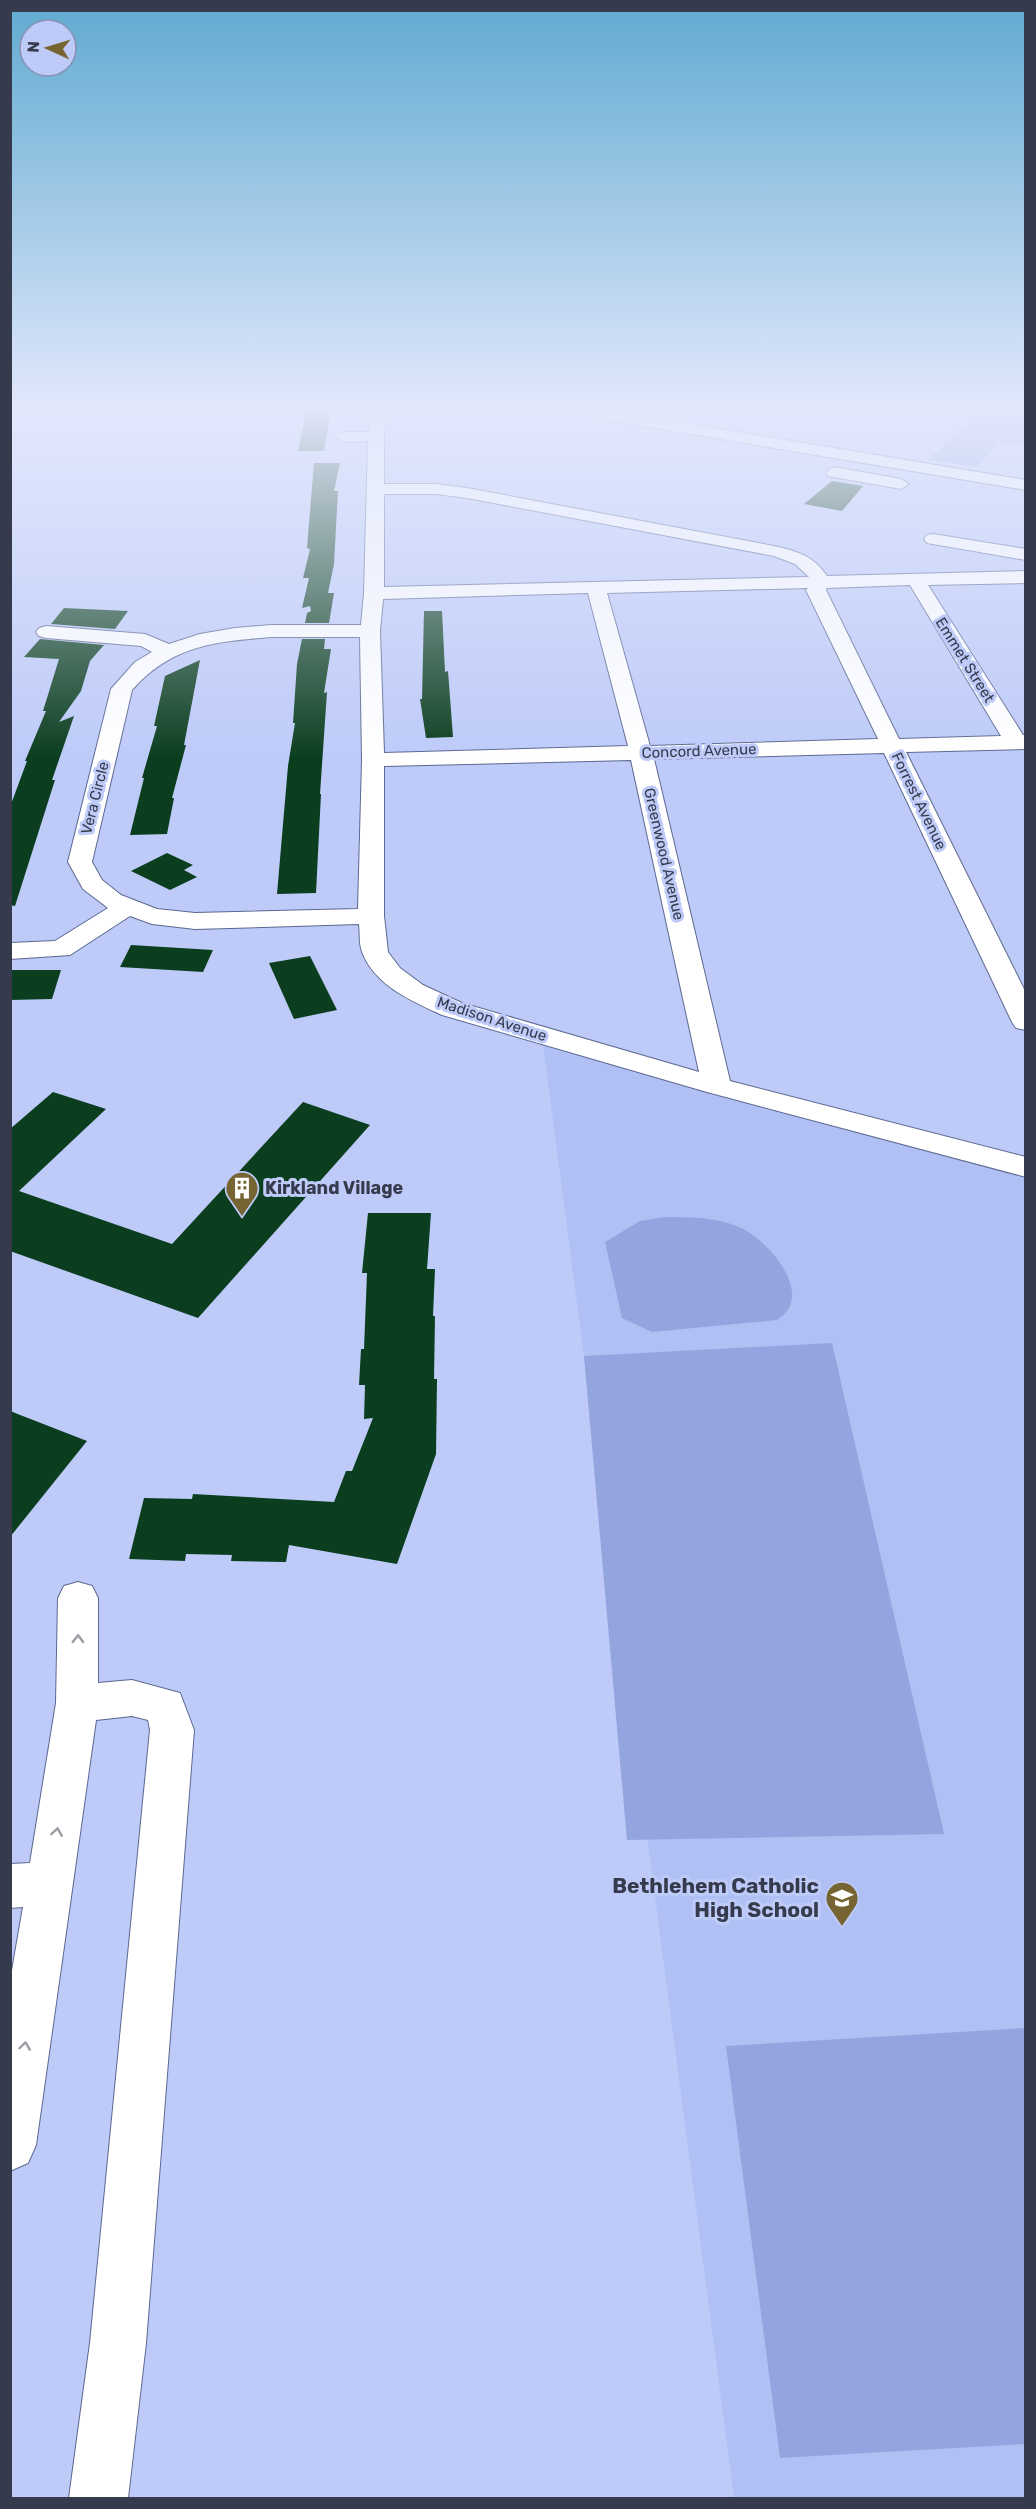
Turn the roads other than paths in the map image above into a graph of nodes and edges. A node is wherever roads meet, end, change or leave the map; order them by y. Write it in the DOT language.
graph roads {
  1 [pos="375,523"];
  2 [pos="626,523"];
  3 [pos="933,539"];
  4 [pos="1026,555"];
  5 [pos="1026,577"];
  6 [pos="915,579"];
  7 [pos="821,581"];
  8 [pos="596,588"];
  9 [pos="374,593"];
  10 [pos="370,631"];
  11 [pos="46,632"];
  12 [pos="167,651"];
  13 [pos="1021,742"];
  14 [pos="893,746"];
  15 [pos="641,753"];
  16 [pos="373,760"];
  17 [pos="127,907"];
  18 [pos="371,916"];
  19 [pos="10,951"];
  20 [pos="1026,1022"];
  21 [pos="717,1086"];
  22 [pos="1026,1167"];
  23 [pos="78,1598"];
  24 [pos="77,1703"];
  25 [pos="30,1885"];
  26 [pos="10,2145"];
  27 [pos="99,2499"];
  1 -- 9 [label="street, Madison Avenue"];
  2 -- 7 [label="street"];
  3 -- 4 [label="street"];
  5 -- 6 [label="street"];
  6 -- 7 [label="street"];
  6 -- 13 [label="street, Emmet Street"];
  7 -- 8 [label="street"];
  7 -- 14 [label="street, Forrest Avenue"];
  8 -- 9 [label="street"];
  8 -- 15 [label="street, Greenwood Avenue"];
  9 -- 10 [label="street, Madison Avenue"];
  10 -- 12 [label="street, Vera Circle"];
  10 -- 16 [label="street, Madison Avenue"];
  11 -- 12 [label="street"];
  12 -- 17 [label="street, Vera Circle"];
  13 -- 14 [label="street, Concord Avenue"];
  14 -- 15 [label="street, Concord Avenue"];
  14 -- 20 [label="street, Forrest Avenue"];
  15 -- 16 [label="street, Concord Avenue"];
  15 -- 21 [label="street, Greenwood Avenue"];
  16 -- 18 [label="street, Madison Avenue"];
  17 -- 18 [label="street, Vera Circle"];
  17 -- 19 [label="street"];
  18 -- 21 [label="street, Madison Avenue"];
  21 -- 22 [label="street, Madison Avenue"];
  24 -- 23 [label="street, one-way"];
  25 -- 24 [label="street, one-way"];
  24 -- 27 [label="street"];
  26 -- 25 [label="street, one-way"];
}
